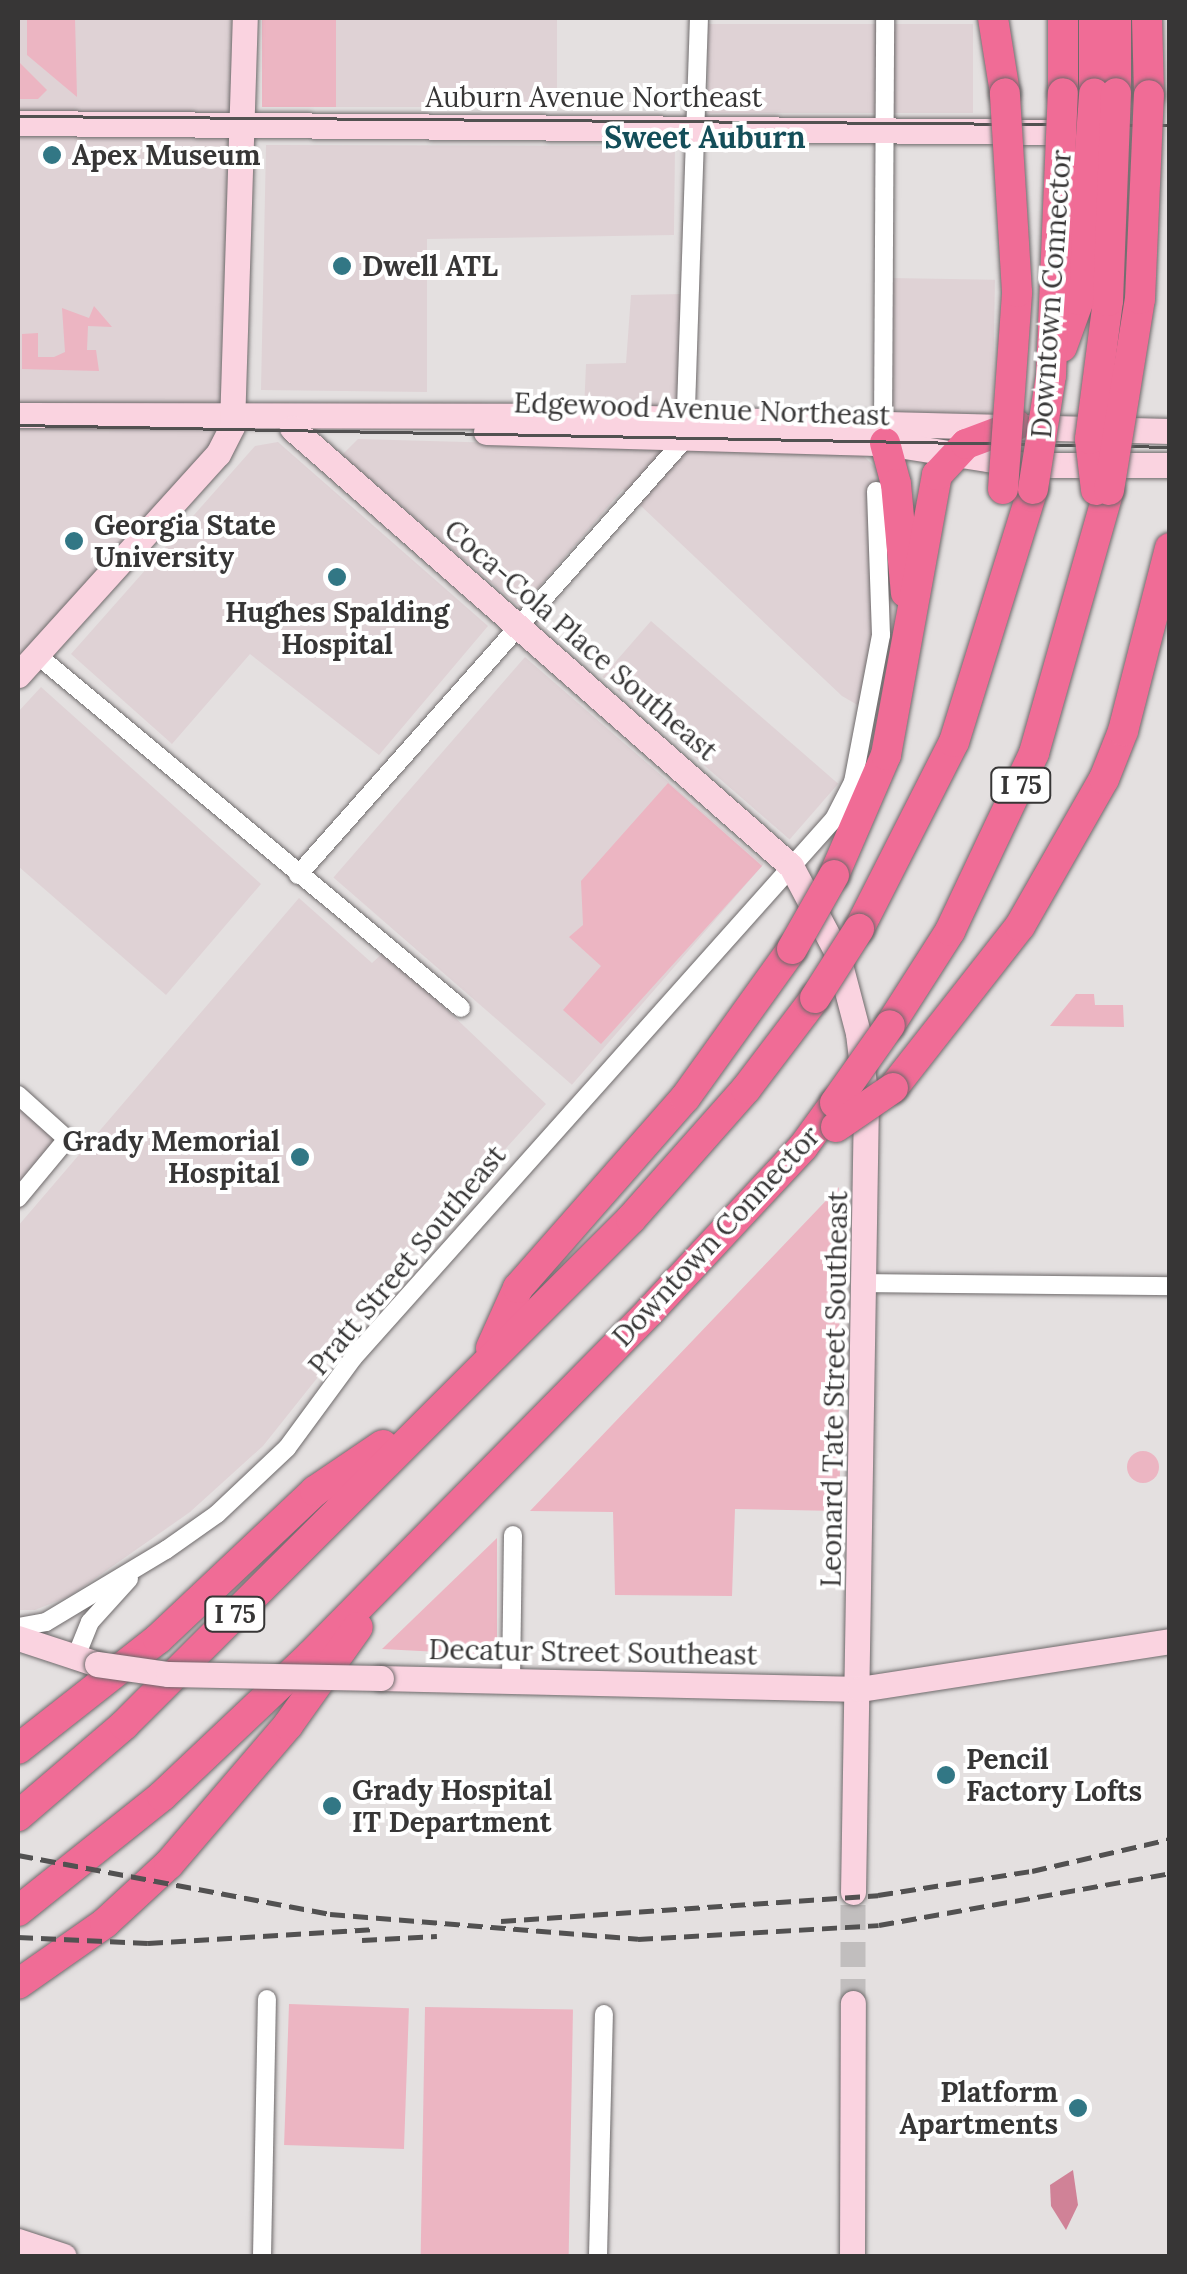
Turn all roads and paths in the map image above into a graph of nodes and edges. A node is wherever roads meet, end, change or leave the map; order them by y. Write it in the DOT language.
graph roads {
  1 [pos="246,18"];
  2 [pos="699,18"];
  3 [pos="885,18"];
  4 [pos="993,18"];
  5 [pos="1063,18"];
  6 [pos="1094,18"];
  7 [pos="1116,18"];
  8 [pos="1147,18"];
  9 [pos="1170,30"];
  10 [pos="1149,92"];
  11 [pos="1091,93"];
  12 [pos="18,123"];
  13 [pos="244,123"];
  14 [pos="698,128"];
  15 [pos="883,129"];
  16 [pos="1170,132"];
  17 [pos="18,415"];
  18 [pos="234,418"];
  19 [pos="1017,425"];
  20 [pos="292,428"];
  21 [pos="342,429"];
  22 [pos="686,429"];
  23 [pos="1170,431"];
  24 [pos="883,433"];
  25 [pos="953,455"];
  26 [pos="331,460"];
  27 [pos="1170,465"];
  28 [pos="1018,489"];
  29 [pos="1103,490"];
  30 [pos="876,491"];
  31 [pos="1170,548"];
  32 [pos="521,628"];
  33 [pos="36,654"];
  34 [pos="905,655"];
  35 [pos="18,675"];
  36 [pos="791,866"];
  37 [pos="298,876"];
  38 [pos="461,1008"];
  39 [pos="18,1095"];
  40 [pos="836,1115"];
  41 [pos="18,1198"];
  42 [pos="866,1283"];
  43 [pos="1170,1286"];
  44 [pos="483,1366"];
  45 [pos="444,1404"];
  46 [pos="514,1535"];
  47 [pos="417,1548"];
  48 [pos="142,1564"];
  49 [pos="18,1627"];
  50 [pos="18,1638"];
  51 [pos="1170,1641"];
  52 [pos="86,1662"];
  53 [pos="511,1678"];
  54 [pos="860,1689"];
  55 [pos="18,1749"];
  56 [pos="18,1816"];
  57 [pos="853,1892"];
  58 [pos="18,1911"];
  59 [pos="18,1984"];
  60 [pos="267,1999"];
  61 [pos="853,2003"];
  62 [pos="604,2014"];
  63 [pos="18,2241"];
  64 [pos="64,2256"];
  65 [pos="262,2256"];
  66 [pos="598,2256"];
  67 [pos="852,2256"];
  1 -- 13 [label="main road"];
  2 -- 14 [label="street"];
  3 -- 15 [label="street"];
  4 -- 28 [label="highway, bridge"];
  5 -- 11 [label="highway, Downtown Connector"];
  6 -- 11 [label="highway"];
  7 -- 11 [label="highway"];
  8 -- 10 [label="highway"];
  9 -- 10 [label="highway"];
  10 -- 29 [label="highway, bridge"];
  11 -- 28 [label="highway, Downtown Connector, bridge"];
  11 -- 29 [label="highway, bridge"];
  12 -- 13 [label="main road, Auburn Avenue Northeast"];
  13 -- 14 [label="main road, Auburn Avenue Northeast"];
  13 -- 18 [label="main road"];
  14 -- 15 [label="main road, Auburn Avenue Northeast"];
  14 -- 22 [label="street"];
  15 -- 16 [label="main road, Auburn Avenue Northeast"];
  15 -- 24 [label="street"];
  17 -- 18 [label="main road, Edgewood Avenue Northeast"];
  18 -- 20 [label="main road, Edgewood Avenue Northeast"];
  18 -- 22 [label="main road, Edgewood Avenue Northeast"];
  18 -- 33 [label="main road"];
  19 -- 23 [label="main road, Edgewood Avenue Northeast"];
  19 -- 24 [label="main road, Edgewood Avenue Northeast"];
  19 -- 25 [label="highway"];
  20 -- 21 [label="main road, Edgewood Avenue Northeast"];
  20 -- 26 [label="main road, Coca-Cola Place Southeast"];
  21 -- 22 [label="main road, Edgewood Avenue Northeast"];
  21 -- 26 [label="main road"];
  22 -- 24 [label="main road, Edgewood Avenue Northeast"];
  22 -- 32 [label="street"];
  24 -- 25 [label="main road, Edgewood Avenue Northeast"];
  24 -- 34 [label="highway"];
  25 -- 27 [label="main road, Edgewood Avenue Northeast"];
  25 -- 34 [label="highway"];
  26 -- 32 [label="main road, Coca-Cola Place Southeast"];
  28 -- 44 [label="highway, I 75, bridge"];
  29 -- 40 [label="highway, Downtown Connector / I 75, bridge"];
  30 -- 36 [label="street, Pratt Street Southeast"];
  31 -- 40 [label="highway, bridge"];
  32 -- 36 [label="main road, Coca-Cola Place Southeast"];
  32 -- 37 [label="street"];
  33 -- 35 [label="main road"];
  33 -- 37 [label="street"];
  34 -- 44 [label="highway, bridge"];
  36 -- 42 [label="main road, Leonard Tate Street Southeast"];
  36 -- 48 [label="street, Pratt Street Southeast"];
  37 -- 38 [label="street"];
  39 -- 41 [label="street"];
  40 -- 47 [label="highway, Downtown Connector / I 75"];
  42 -- 43 [label="street"];
  42 -- 54 [label="main road, Leonard Tate Street Southeast"];
  44 -- 45 [label="highway, I 75"];
  45 -- 55 [label="highway"];
  45 -- 56 [label="highway, I 75"];
  46 -- 53 [label="street"];
  47 -- 58 [label="highway, Downtown Connector / I 75"];
  47 -- 59 [label="highway"];
  48 -- 49 [label="street, Pratt Street Southeast"];
  48 -- 52 [label="street"];
  50 -- 52 [label="main road, Decatur Street Southeast"];
  51 -- 54 [label="main road, Decatur Street Southeast"];
  52 -- 53 [label="main road, Decatur Street Southeast, bridge"];
  53 -- 54 [label="main road, Decatur Street Southeast"];
  54 -- 57 [label="main road, Leonard Tate Street Southeast"];
  60 -- 65 [label="street"];
  61 -- 67 [label="main road"];
  62 -- 66 [label="street"];
  63 -- 64 [label="main road"];
}
